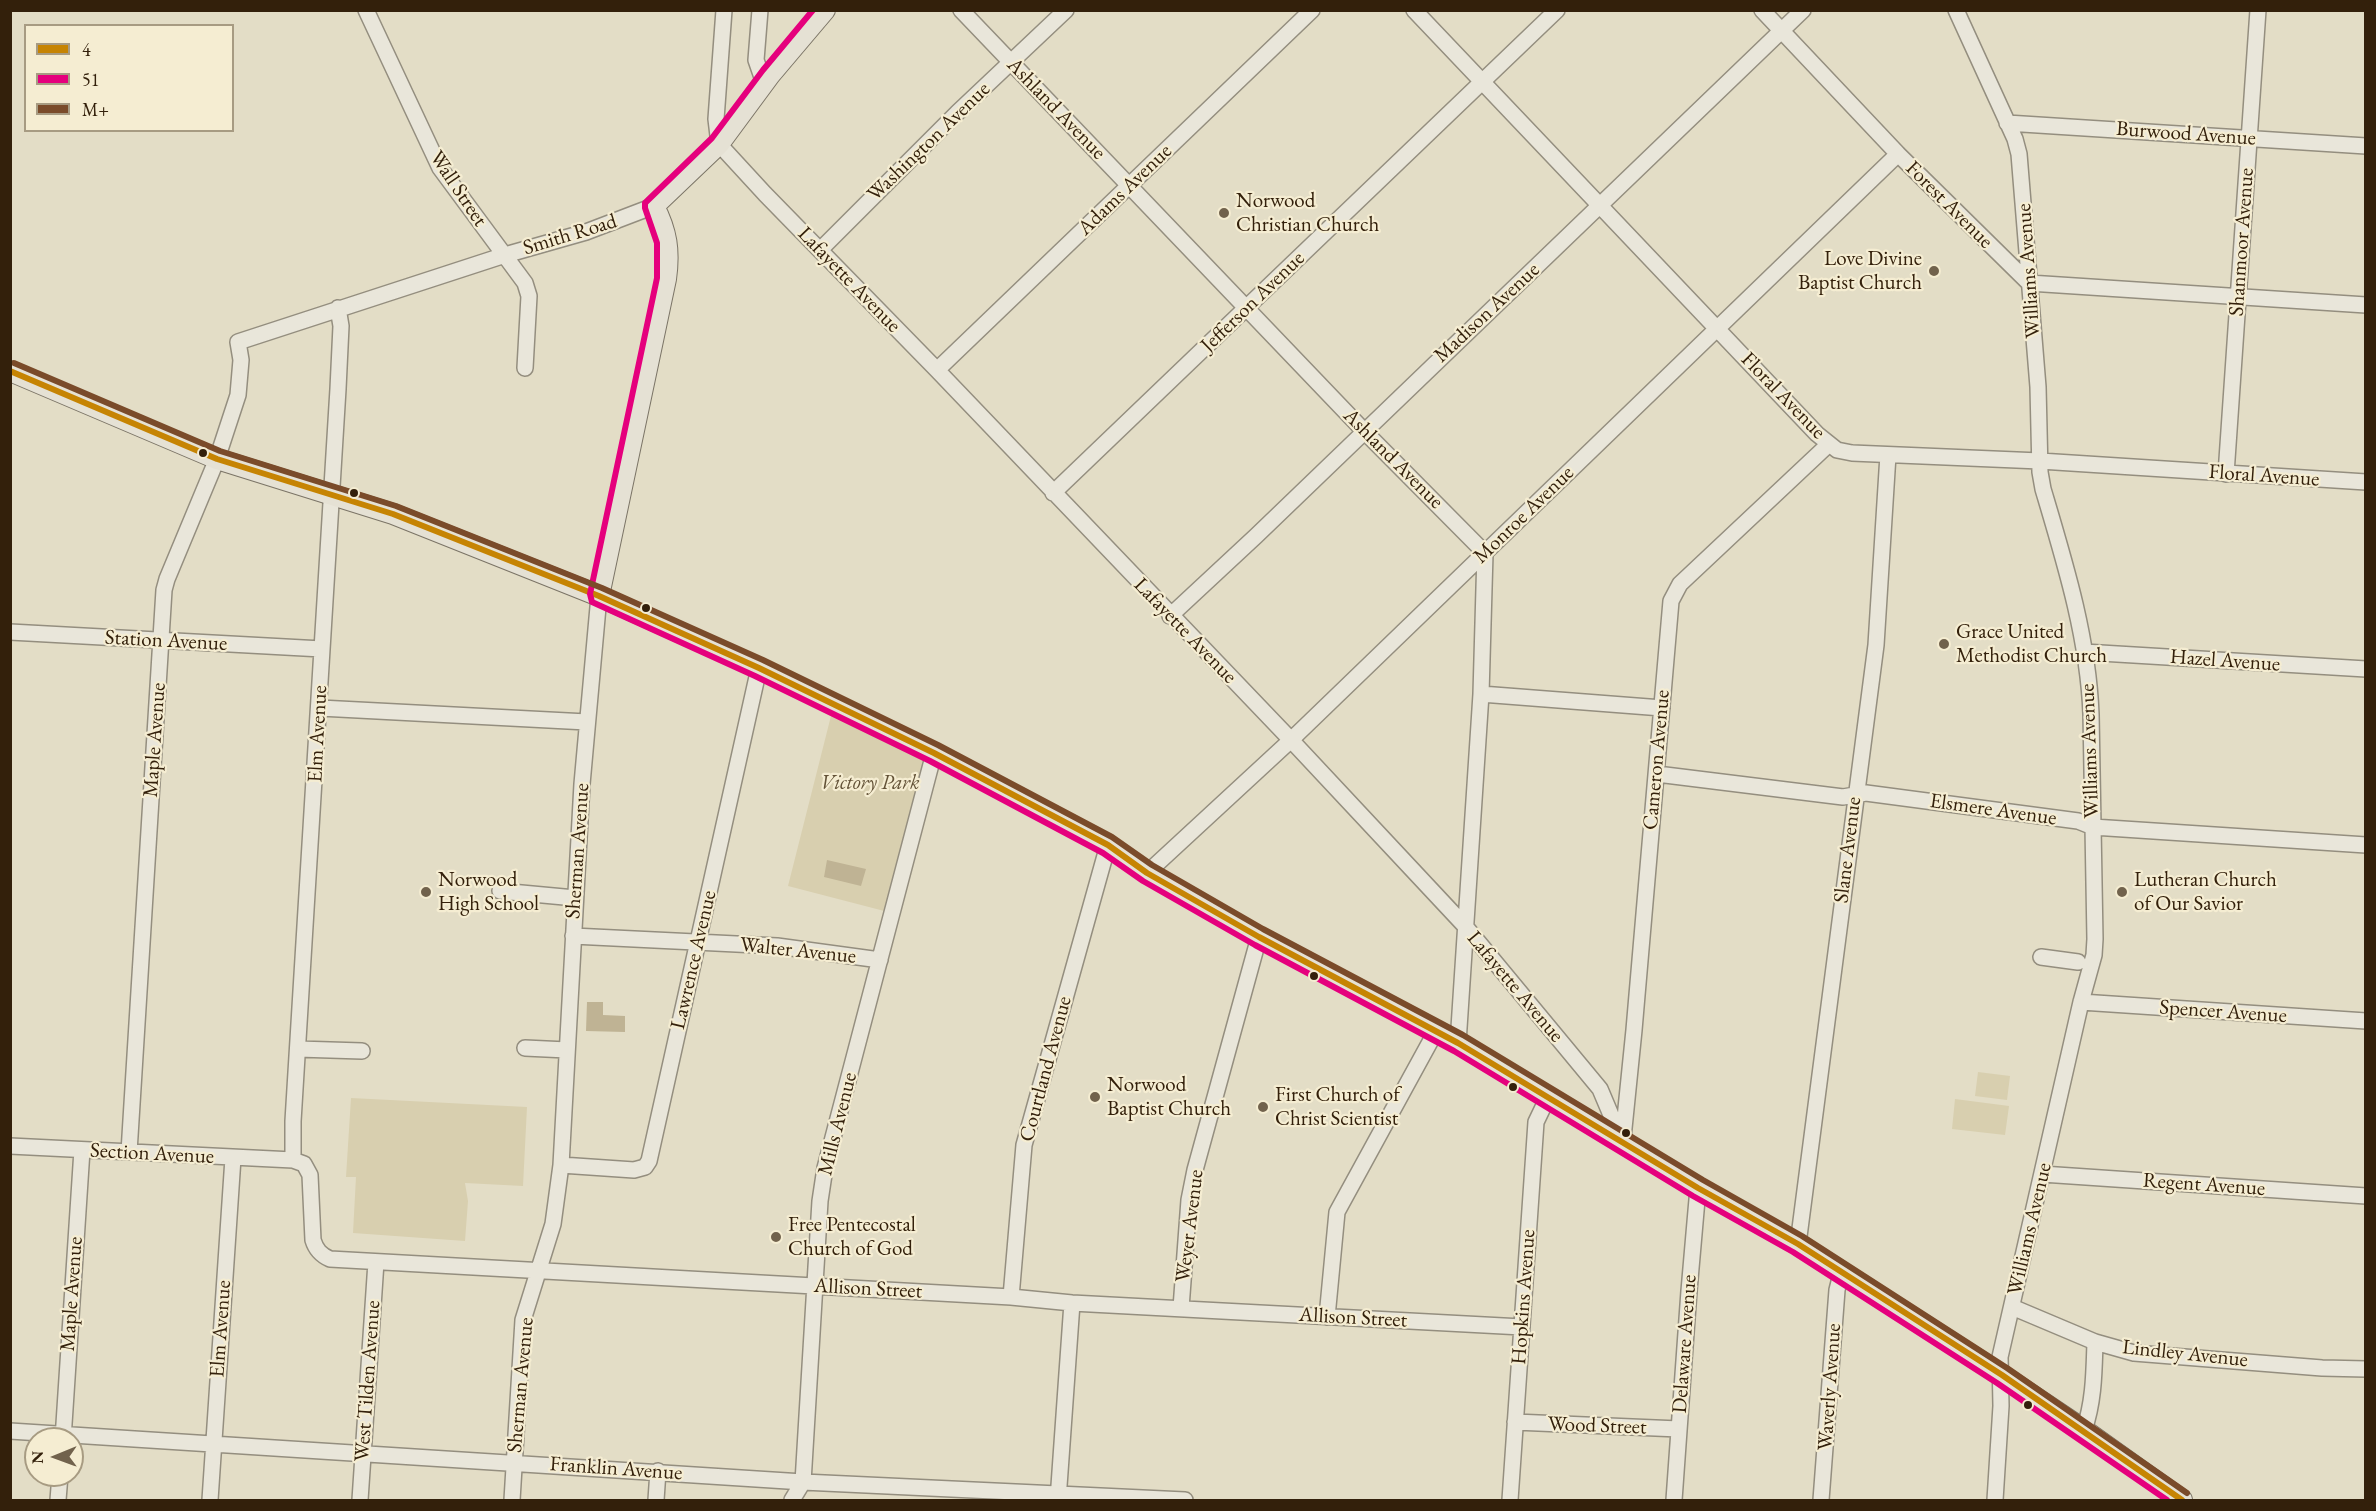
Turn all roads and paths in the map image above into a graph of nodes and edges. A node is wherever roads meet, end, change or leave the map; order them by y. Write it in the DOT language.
graph roads {
  1 [pos="366,10"];
  2 [pos="724,10"];
  3 [pos="760,10"];
  4 [pos="825,10"];
  5 [pos="961,10"];
  6 [pos="1066,10"];
  7 [pos="1312,10"];
  8 [pos="1414,10"];
  9 [pos="1557,10"];
  10 [pos="1762,10"];
  11 [pos="1803,10"];
  12 [pos="1956,10"];
  13 [pos="2258,10"];
  14 [pos="1782,32"];
  15 [pos="1012,63"];
  16 [pos="764,83"];
  17 [pos="1482,84"];
  18 [pos="2007,123"];
  19 [pos="2249,139"];
  20 [pos="719,144"];
  21 [pos="2366,146"];
  22 [pos="1898,154"];
  23 [pos="1131,186"];
  24 [pos="654,206"];
  25 [pos="1600,206"];
  26 [pos="820,250"];
  27 [pos="505,255"];
  28 [pos="2029,283"];
  29 [pos="2238,297"];
  30 [pos="2366,306"];
  31 [pos="338,308"];
  32 [pos="1248,308"];
  33 [pos="1717,328"];
  34 [pos="238,342"];
  35 [pos="525,368"];
  36 [pos="938,370"];
  37 [pos="10,371"];
  38 [pos="1365,432"];
  39 [pos="1829,444"];
  40 [pos="1888,455"];
  41 [pos="217,459"];
  42 [pos="2040,461"];
  43 [pos="2226,474"];
  44 [pos="2366,483"];
  45 [pos="1053,493"];
  46 [pos="332,494"];
  47 [pos="1485,553"];
  48 [pos="599,596"];
  49 [pos="1170,616"];
  50 [pos="10,632"];
  51 [pos="162,641"];
  52 [pos="322,649"];
  53 [pos="2084,652"];
  54 [pos="759,668"];
  55 [pos="2366,669"];
  56 [pos="1481,694"];
  57 [pos="320,708"];
  58 [pos="1662,708"];
  59 [pos="587,722"];
  60 [pos="1291,740"];
  61 [pos="934,753"];
  62 [pos="1657,774"];
  63 [pos="1855,796"];
  64 [pos="2093,827"];
  65 [pos="1108,845"];
  66 [pos="2366,845"];
  67 [pos="1147,873"];
  68 [pos="500,891"];
  69 [pos="575,898"];
  70 [pos="1465,927"];
  71 [pos="573,936"];
  72 [pos="1259,937"];
  73 [pos="698,943"];
  74 [pos="2041,957"];
  75 [pos="880,960"];
  76 [pos="2078,962"];
  77 [pos="2081,1002"];
  78 [pos="2366,1021"];
  79 [pos="1437,1031"];
  80 [pos="1458,1042"];
  81 [pos="525,1048"];
  82 [pos="298,1049"];
  83 [pos="567,1050"];
  84 [pos="362,1052"];
  85 [pos="1548,1097"];
  86 [pos="1622,1141"];
  87 [pos="10,1146"];
  88 [pos="81,1150"];
  89 [pos="129,1152"];
  90 [pos="233,1158"];
  91 [pos="293,1160"];
  92 [pos="561,1165"];
  93 [pos="2042,1174"];
  94 [pos="1698,1188"];
  95 [pos="2366,1196"];
  96 [pos="1798,1244"];
  97 [pos="376,1262"];
  98 [pos="537,1272"];
  99 [pos="1841,1274"];
  100 [pos="815,1286"];
  101 [pos="1011,1297"];
  102 [pos="1072,1303"];
  103 [pos="2012,1307"];
  104 [pos="1180,1308"];
  105 [pos="1327,1317"];
  106 [pos="1522,1327"];
  107 [pos="2095,1342"];
  108 [pos="2366,1369"];
  109 [pos="2002,1375"];
  110 [pos="1515,1422"];
  111 [pos="64,1427"];
  112 [pos="1679,1429"];
  113 [pos="2084,1430"];
  114 [pos="84,1437"];
  115 [pos="214,1445"];
  116 [pos="363,1454"];
  117 [pos="515,1462"];
  118 [pos="658,1471"];
  119 [pos="803,1482"];
  120 [pos="921,1494"];
  121 [pos="1058,1497"];
  122 [pos="210,1500"];
  123 [pos="360,1500"];
  124 [pos="512,1500"];
  125 [pos="656,1500"];
  126 [pos="792,1500"];
  127 [pos="1185,1500"];
  128 [pos="1510,1500"];
  129 [pos="1674,1500"];
  130 [pos="1821,1500"];
  131 [pos="1995,1500"];
  132 [pos="2180,1500"];
  1 -- 27 [label="street, Wall Street"];
  2 -- 20 [label="street"];
  3 -- 16 [label="street"];
  4 -- 16 [label="main road, Smith Road"];
  5 -- 15 [label="street, Ashland Avenue"];
  6 -- 15 [label="street, Washington Avenue"];
  7 -- 23 [label="street, Adams Avenue"];
  8 -- 17 [label="street, Floral Avenue"];
  9 -- 17 [label="street, Jefferson Avenue"];
  10 -- 14 [label="street, Forest Avenue"];
  11 -- 14 [label="street, Madison Avenue"];
  12 -- 18 [label="street, Williams Avenue"];
  13 -- 19 [label="street, Shanmoor Avenue"];
  14 -- 22 [label="street, Forest Avenue"];
  14 -- 25 [label="street, Madison Avenue"];
  15 -- 23 [label="street, Ashland Avenue"];
  15 -- 26 [label="street, Washington Avenue"];
  16 -- 20 [label="main road, Smith Road"];
  17 -- 25 [label="street, Floral Avenue"];
  17 -- 32 [label="street, Jefferson Avenue"];
  18 -- 19 [label="street, Burwood Avenue"];
  18 -- 28 [label="street, Williams Avenue"];
  19 -- 21 [label="street, Burwood Avenue"];
  19 -- 29 [label="street, Shanmoor Avenue"];
  20 -- 24 [label="main road, Smith Road"];
  20 -- 26 [label="street, Lafayette Avenue"];
  22 -- 28 [label="street, Forest Avenue"];
  22 -- 33 [label="street, Monroe Avenue"];
  23 -- 32 [label="street, Ashland Avenue"];
  23 -- 36 [label="street, Adams Avenue"];
  24 -- 27 [label="street, Smith Road"];
  24 -- 48 [label="main road, Sherman Avenue"];
  25 -- 33 [label="street, Floral Avenue"];
  25 -- 38 [label="street, Madison Avenue"];
  26 -- 36 [label="street, Lafayette Avenue"];
  27 -- 31 [label="street, Smith Road"];
  27 -- 35 [label="street, Wall Street"];
  28 -- 29 [label="street"];
  28 -- 42 [label="street, Williams Avenue"];
  29 -- 30 [label="street"];
  29 -- 43 [label="street, Shanmoor Avenue"];
  31 -- 34 [label="street, Smith Road"];
  31 -- 46 [label="street, Elm Avenue"];
  32 -- 38 [label="street, Ashland Avenue"];
  32 -- 45 [label="street, Jefferson Avenue"];
  33 -- 39 [label="street, Floral Avenue"];
  33 -- 47 [label="street, Monroe Avenue"];
  34 -- 41 [label="street, Maple Avenue"];
  36 -- 45 [label="street, Lafayette Avenue"];
  37 -- 41 [label="main road"];
  38 -- 47 [label="street, Ashland Avenue"];
  38 -- 49 [label="street, Madison Avenue"];
  39 -- 40 [label="street, Floral Avenue"];
  39 -- 58 [label="street, Cameron Avenue"];
  40 -- 42 [label="street, Floral Avenue"];
  40 -- 63 [label="street, Slane Avenue"];
  41 -- 46 [label="main road"];
  41 -- 51 [label="street, Maple Avenue"];
  42 -- 43 [label="street, Floral Avenue"];
  42 -- 53 [label="street, Williams Avenue"];
  43 -- 44 [label="street, Floral Avenue"];
  45 -- 49 [label="street, Lafayette Avenue"];
  46 -- 48 [label="main road"];
  46 -- 52 [label="street, Elm Avenue"];
  47 -- 56 [label="street"];
  47 -- 60 [label="street, Monroe Avenue"];
  48 -- 54 [label="main road"];
  48 -- 59 [label="street, Sherman Avenue"];
  49 -- 60 [label="street, Lafayette Avenue"];
  50 -- 51 [label="street, Station Avenue"];
  51 -- 52 [label="street, Station Avenue"];
  51 -- 89 [label="street, Maple Avenue"];
  52 -- 57 [label="street, Elm Avenue"];
  53 -- 55 [label="street, Hazel Avenue"];
  53 -- 64 [label="street, Williams Avenue"];
  54 -- 61 [label="main road"];
  54 -- 73 [label="street, Lawrence Avenue"];
  56 -- 58 [label="street"];
  56 -- 70 [label="street"];
  57 -- 59 [label="street"];
  57 -- 82 [label="street, Elm Avenue"];
  58 -- 62 [label="street, Cameron Avenue"];
  59 -- 69 [label="street, Sherman Avenue"];
  60 -- 67 [label="street, Monroe Avenue"];
  60 -- 70 [label="street, Lafayette Avenue"];
  61 -- 65 [label="main road"];
  61 -- 75 [label="street, Mills Avenue"];
  62 -- 63 [label="street, Elsmere Avenue"];
  62 -- 86 [label="street, Cameron Avenue"];
  63 -- 64 [label="street, Elsmere Avenue"];
  63 -- 96 [label="street, Slane Avenue"];
  64 -- 66 [label="street, Elsmere Avenue"];
  64 -- 77 [label="street, Williams Avenue"];
  65 -- 67 [label="main road"];
  65 -- 101 [label="street, Courtland Avenue"];
  67 -- 72 [label="main road"];
  68 -- 69 [label="street"];
  69 -- 71 [label="street, Sherman Avenue"];
  70 -- 80 [label="street"];
  70 -- 86 [label="street, Lafayette Avenue"];
  71 -- 73 [label="street, Walter Avenue"];
  71 -- 83 [label="street, Sherman Avenue"];
  72 -- 79 [label="main road"];
  72 -- 104 [label="street, Weyer Avenue"];
  73 -- 75 [label="street, Walter Avenue"];
  73 -- 92 [label="street, Lawrence Avenue"];
  74 -- 76 [label="street"];
  75 -- 100 [label="street, Mills Avenue"];
  77 -- 78 [label="street, Spencer Avenue"];
  77 -- 93 [label="street, Williams Avenue"];
  79 -- 80 [label="main road"];
  79 -- 105 [label="street"];
  80 -- 85 [label="main road"];
  81 -- 83 [label="street"];
  82 -- 84 [label="street"];
  82 -- 91 [label="street, Elm Avenue"];
  83 -- 92 [label="street, Sherman Avenue"];
  85 -- 86 [label="main road"];
  85 -- 106 [label="street, Hopkins Avenue"];
  86 -- 94 [label="main road"];
  87 -- 88 [label="street, Section Avenue"];
  88 -- 89 [label="street, Section Avenue"];
  88 -- 111 [label="street, Maple Avenue"];
  89 -- 90 [label="street, Section Avenue"];
  90 -- 91 [label="street, Section Avenue"];
  90 -- 115 [label="street, Elm Avenue"];
  91 -- 97 [label="street, Allison Street"];
  92 -- 98 [label="street, Sherman Avenue"];
  93 -- 95 [label="street, Regent Avenue"];
  93 -- 103 [label="street, Williams Avenue"];
  94 -- 96 [label="main road"];
  94 -- 112 [label="street, Delaware Avenue"];
  96 -- 99 [label="main road"];
  97 -- 98 [label="street, Allison Street"];
  97 -- 116 [label="street, West Tilden Avenue"];
  98 -- 100 [label="street, Allison Street"];
  98 -- 117 [label="street, Sherman Avenue"];
  99 -- 109 [label="main road"];
  99 -- 130 [label="street, Waverly Avenue"];
  100 -- 101 [label="street, Allison Street"];
  100 -- 119 [label="street, Mills Avenue"];
  101 -- 102 [label="street, Allison Street"];
  102 -- 104 [label="street, Allison Street"];
  102 -- 121 [label="street"];
  103 -- 107 [label="street, Lindley Avenue"];
  103 -- 109 [label="street, Williams Avenue"];
  104 -- 105 [label="street, Allison Street"];
  105 -- 106 [label="street, Allison Street"];
  106 -- 110 [label="street, Hopkins Avenue"];
  107 -- 108 [label="street, Lindley Avenue"];
  107 -- 113 [label="street"];
  109 -- 113 [label="main road"];
  109 -- 131 [label="street, Williams Avenue"];
  110 -- 112 [label="street, Wood Street"];
  110 -- 128 [label="street, Hopkins Avenue"];
  112 -- 129 [label="street, Delaware Avenue"];
  113 -- 132 [label="main road"];
  114 -- 115 [label="street, Franklin Avenue"];
  115 -- 116 [label="street, Franklin Avenue"];
  115 -- 122 [label="street, Elm Avenue"];
  116 -- 117 [label="street, Franklin Avenue"];
  116 -- 123 [label="street, West Tilden Avenue"];
  117 -- 118 [label="street, Franklin Avenue"];
  117 -- 124 [label="street, Sherman Avenue"];
  118 -- 119 [label="street, Franklin Avenue"];
  118 -- 125 [label="street"];
  119 -- 120 [label="street, Franklin Avenue"];
  119 -- 126 [label="street, Mills Avenue"];
  120 -- 121 [label="street, Franklin Avenue"];
  121 -- 127 [label="street, Franklin Avenue"];
}
